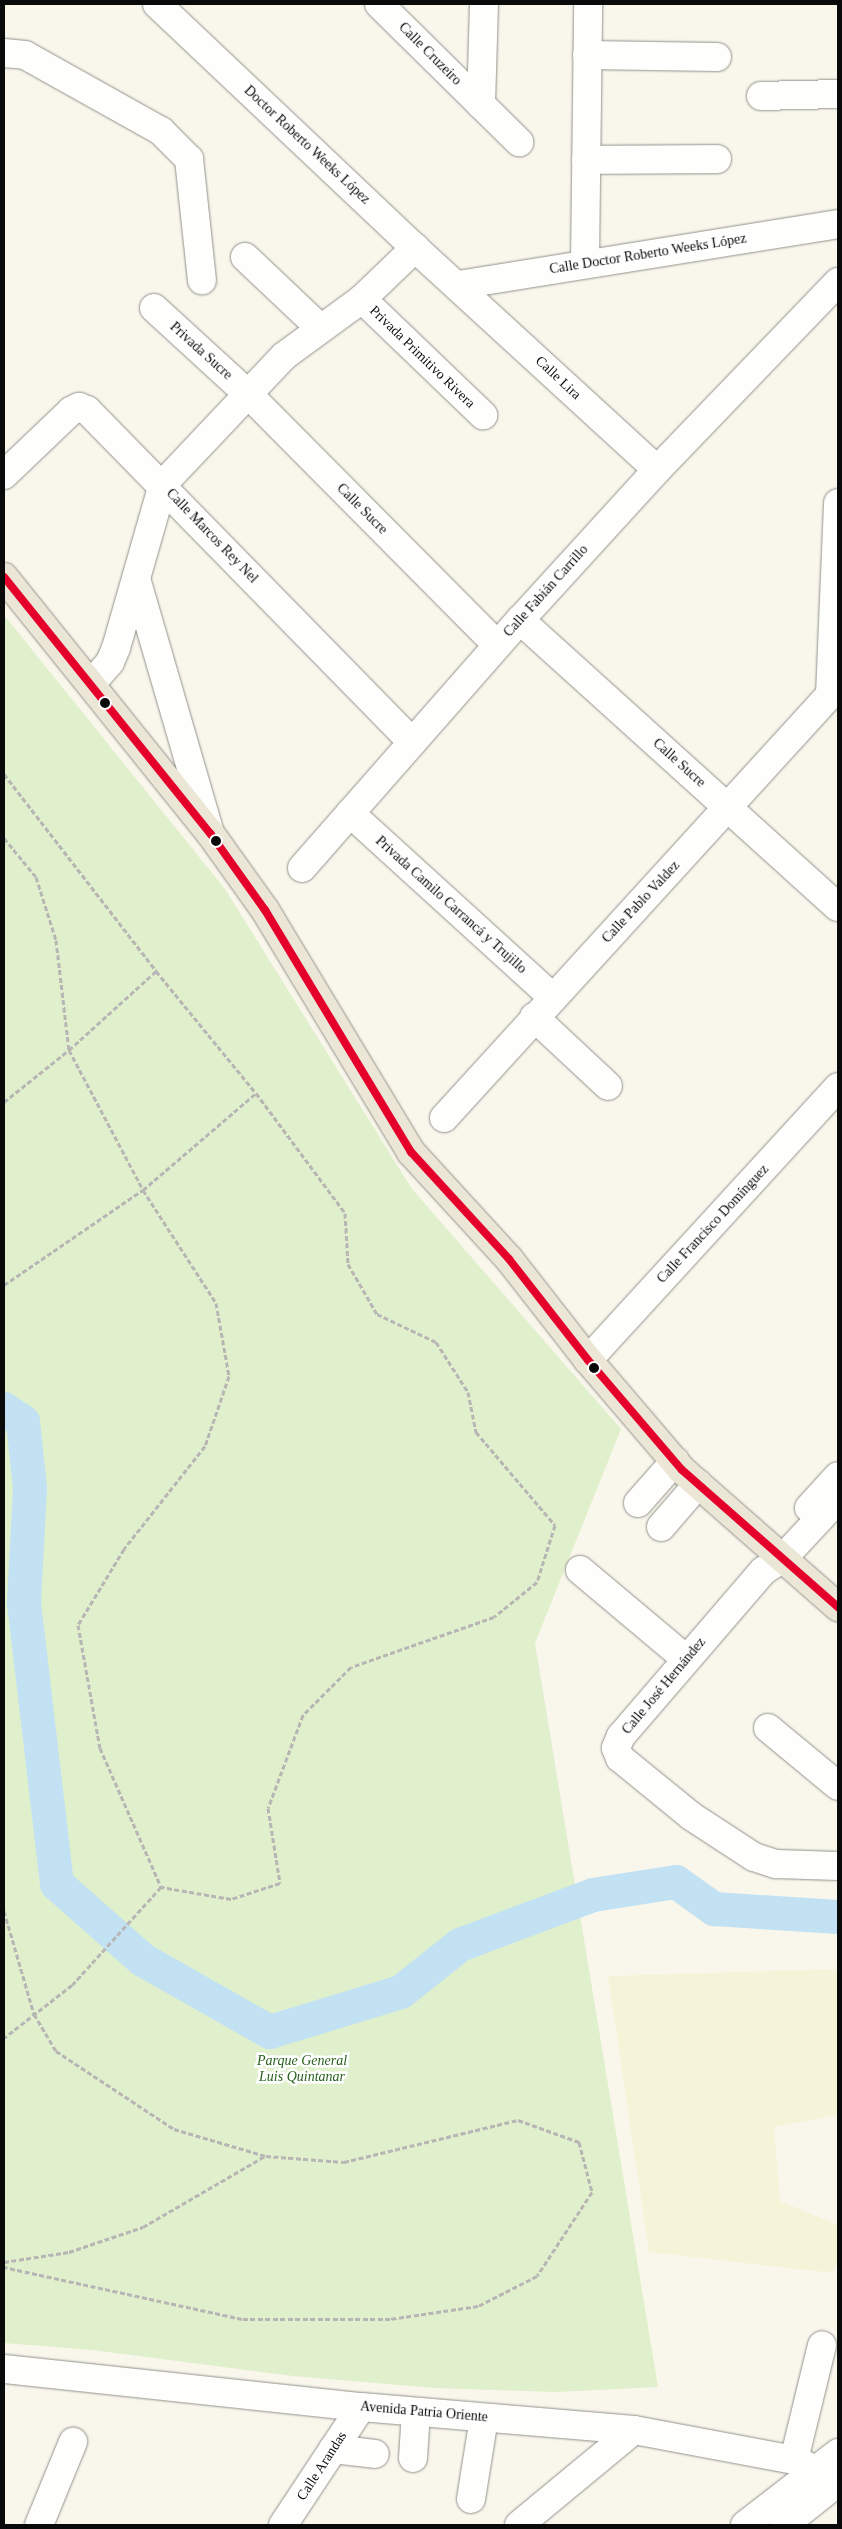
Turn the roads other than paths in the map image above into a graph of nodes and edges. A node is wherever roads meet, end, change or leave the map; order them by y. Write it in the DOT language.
graph roads {
  1 [pos="158,4"];
  2 [pos="378,4"];
  3 [pos="484,4"];
  4 [pos="588,4"];
  5 [pos="4,53"];
  6 [pos="587,55"];
  7 [pos="717,57"];
  8 [pos="838,94"];
  9 [pos="760,96"];
  10 [pos="481,104"];
  11 [pos="519,142"];
  12 [pos="586,160"];
  13 [pos="718,160"];
  14 [pos="838,224"];
  15 [pos="415,248"];
  16 [pos="245,257"];
  17 [pos="585,263"];
  18 [pos="202,280"];
  19 [pos="838,282"];
  20 [pos="458,285"];
  21 [pos="362,299"];
  22 [pos="154,308"];
  23 [pos="319,327"];
  24 [pos="249,394"];
  25 [pos="483,415"];
  26 [pos="657,470"];
  27 [pos="4,475"];
  28 [pos="163,484"];
  29 [pos="838,503"];
  30 [pos="4,577"];
  31 [pos="137,582"];
  32 [pos="520,620"];
  33 [pos="497,646"];
  34 [pos="91,684"];
  35 [pos="834,691"];
  36 [pos="412,742"];
  37 [pos="729,808"];
  38 [pos="350,813"];
  39 [pos="210,833"];
  40 [pos="302,868"];
  41 [pos="838,908"];
  42 [pos="552,997"];
  43 [pos="534,1017"];
  44 [pos="608,1086"];
  45 [pos="838,1087"];
  46 [pos="444,1118"];
  47 [pos="588,1360"];
  48 [pos="675,1461"];
  49 [pos="838,1476"];
  50 [pos="698,1484"];
  51 [pos="838,1499"];
  52 [pos="638,1503"];
  53 [pos="661,1527"];
  54 [pos="773,1560"];
  55 [pos="580,1570"];
  56 [pos="838,1607"];
  57 [pos="686,1659"];
  58 [pos="768,1728"];
  59 [pos="838,1786"];
  60 [pos="838,1866"];
  61 [pos="822,2345"];
  62 [pos="4,2368"];
  63 [pos="361,2407"];
  64 [pos="416,2412"];
  65 [pos="484,2418"];
  66 [pos="634,2430"];
  67 [pos="73,2442"];
  68 [pos="334,2449"];
  69 [pos="375,2454"];
  70 [pos="413,2458"];
  71 [pos="825,2469"];
  72 [pos="471,2499"];
  73 [pos="40,2525"];
  74 [pos="283,2525"];
  75 [pos="519,2525"];
  76 [pos="744,2525"];
  77 [pos="784,2525"];
  1 -- 15 [label="street, Doctor Roberto Weeks López"];
  2 -- 10 [label="street, Calle Cruzeiro"];
  3 -- 10 [label="street"];
  4 -- 6 [label="street"];
  5 -- 18 [label="street"];
  6 -- 7 [label="street"];
  6 -- 12 [label="street"];
  8 -- 9 [label="street"];
  10 -- 11 [label="street, Calle Cruzeiro"];
  12 -- 13 [label="street"];
  12 -- 17 [label="street"];
  14 -- 17 [label="street, Calle Doctor Roberto Weeks López"];
  15 -- 20 [label="street, Doctor Roberto Weeks López"];
  15 -- 21 [label="street"];
  16 -- 23 [label="street"];
  17 -- 20 [label="street, Calle Doctor Roberto Weeks López"];
  19 -- 26 [label="street, Calle Fabián Carrillo"];
  20 -- 26 [label="street, Calle Lira"];
  21 -- 23 [label="street"];
  21 -- 25 [label="street, Privada Primitivo Rivera"];
  22 -- 24 [label="street, Privada Sucre"];
  23 -- 24 [label="street"];
  24 -- 28 [label="street"];
  24 -- 33 [label="street, Calle Sucre"];
  26 -- 32 [label="street, Calle Fabián Carrillo"];
  27 -- 28 [label="street, Calle Marcos Rey Nel"];
  28 -- 31 [label="street"];
  28 -- 36 [label="street, Calle Marcos Rey Nel"];
  29 -- 35 [label="street"];
  30 -- 34 [label="main road"];
  31 -- 34 [label="street"];
  31 -- 39 [label="street"];
  32 -- 33 [label="street, Calle Fabián Carrillo"];
  32 -- 37 [label="street, Calle Sucre"];
  33 -- 36 [label="street, Calle Fabián Carrillo"];
  34 -- 39 [label="main road"];
  35 -- 37 [label="street, Calle Pablo Valdez"];
  36 -- 38 [label="street, Calle Fabián Carrillo"];
  37 -- 41 [label="street, Calle Sucre"];
  37 -- 42 [label="street, Calle Pablo Valdez"];
  38 -- 40 [label="street, Calle Fabián Carrillo"];
  38 -- 42 [label="street, Privada Camilo Carrancá y Trujillo"];
  39 -- 47 [label="main road"];
  42 -- 43 [label="street, Calle Pablo Valdez"];
  43 -- 44 [label="street"];
  43 -- 46 [label="street, Calle Pablo Valdez"];
  45 -- 47 [label="street, Calle Francisco Domínguez"];
  47 -- 48 [label="main road"];
  48 -- 50 [label="main road"];
  48 -- 52 [label="street"];
  49 -- 54 [label="street, Calle José Hernández"];
  50 -- 53 [label="street"];
  50 -- 54 [label="main road"];
  51 -- 54 [label="street, Calle José Hernández"];
  54 -- 56 [label="main road"];
  54 -- 57 [label="street, Calle José Hernández"];
  55 -- 57 [label="street"];
  57 -- 60 [label="street, Calle José Hernández"];
  58 -- 59 [label="street"];
  61 -- 71 [label="street"];
  62 -- 63 [label="street, Avenida Patria Oriente"];
  63 -- 64 [label="street, Avenida Patria Oriente"];
  63 -- 68 [label="street, Calle Arandas"];
  64 -- 65 [label="street, Avenida Patria Oriente"];
  64 -- 70 [label="street"];
  65 -- 66 [label="street, Avenida Patria Oriente"];
  65 -- 72 [label="street"];
  66 -- 71 [label="street, Avenida Patria Oriente"];
  66 -- 75 [label="street"];
  67 -- 73 [label="street"];
  68 -- 69 [label="street"];
  68 -- 74 [label="street, Calle Arandas"];
  71 -- 76 [label="street"];
  71 -- 77 [label="street"];
}
